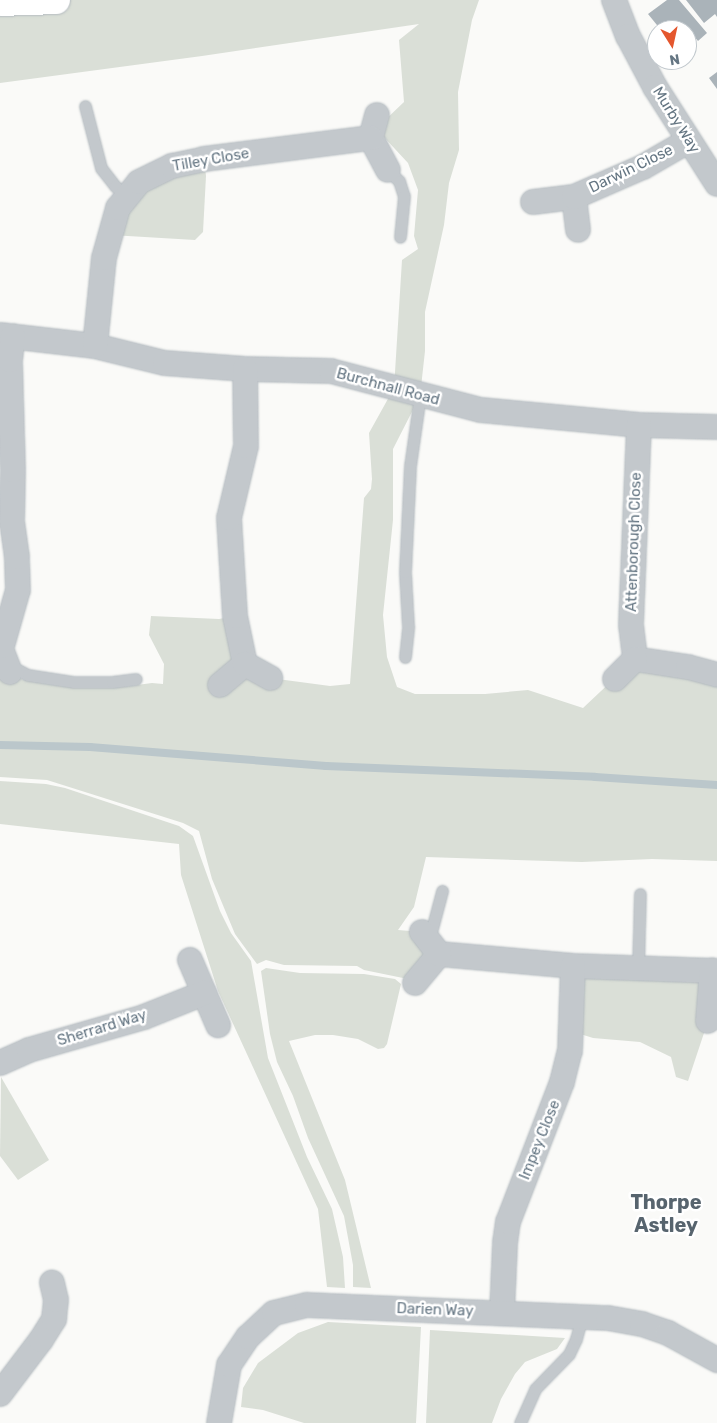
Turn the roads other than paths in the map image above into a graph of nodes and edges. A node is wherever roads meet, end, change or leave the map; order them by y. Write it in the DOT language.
graph roads {
  1 [pos="56,0"];
  2 [pos="614,0"];
  3 [pos="0,2"];
  4 [pos="85,106"];
  5 [pos="378,115"];
  6 [pos="370,138"];
  7 [pos="688,141"];
  8 [pos="388,170"];
  9 [pos="717,184"];
  10 [pos="126,196"];
  11 [pos="574,197"];
  12 [pos="533,202"];
  13 [pos="578,230"];
  14 [pos="400,237"];
  15 [pos="6,335"];
  16 [pos="95,346"];
  17 [pos="245,369"];
  18 [pos="420,396"];
  19 [pos="639,425"];
  20 [pos="717,427"];
  21 [pos="4,657"];
  22 [pos="405,657"];
  23 [pos="634,659"];
  24 [pos="245,664"];
  25 [pos="717,675"];
  26 [pos="270,678"];
  27 [pos="136,679"];
  28 [pos="615,679"];
  29 [pos="220,685"];
  30 [pos="442,891"];
  31 [pos="640,894"];
  32 [pos="430,942"];
  33 [pos="190,960"];
  34 [pos="573,966"];
  35 [pos="638,968"];
  36 [pos="714,971"];
  37 [pos="415,983"];
  38 [pos="204,993"];
  39 [pos="708,1022"];
  40 [pos="218,1025"];
  41 [pos="0,1063"];
  42 [pos="52,1282"];
  43 [pos="502,1313"];
  44 [pos="582,1317"];
  45 [pos="717,1360"];
  46 [pos="0,1394"];
  47 [pos="219,1423"];
  48 [pos="520,1423"];
  1 -- 3 [label="street"];
  2 -- 7 [label="street, Murby Way"];
  4 -- 10 [label="lane"];
  5 -- 6 [label="street"];
  6 -- 8 [label="street"];
  6 -- 10 [label="street, Tilley Close"];
  7 -- 9 [label="street, Murby Way"];
  7 -- 11 [label="street, Darwin Close"];
  8 -- 14 [label="lane"];
  10 -- 16 [label="street, Tilley Close"];
  11 -- 12 [label="street, Darwin Close"];
  11 -- 13 [label="street, Darwin Close"];
  15 -- 16 [label="street, Burchnall Road"];
  15 -- 21 [label="street"];
  16 -- 17 [label="street, Burchnall Road"];
  17 -- 18 [label="street, Burchnall Road"];
  17 -- 24 [label="street"];
  18 -- 19 [label="street, Burchnall Road"];
  18 -- 22 [label="lane"];
  19 -- 20 [label="street, Burchnall Road"];
  19 -- 23 [label="street, Attenborough Close"];
  21 -- 27 [label="lane"];
  23 -- 25 [label="street"];
  23 -- 28 [label="street"];
  24 -- 26 [label="street"];
  24 -- 29 [label="street"];
  30 -- 32 [label="lane"];
  31 -- 35 [label="lane"];
  32 -- 34 [label="street"];
  32 -- 37 [label="street"];
  33 -- 38 [label="street"];
  34 -- 35 [label="street"];
  34 -- 43 [label="street, Impey Close"];
  35 -- 36 [label="street"];
  36 -- 39 [label="street"];
  38 -- 40 [label="street"];
  38 -- 41 [label="street, Sherrard Way"];
  42 -- 46 [label="street"];
  43 -- 44 [label="street, Darien Way"];
  43 -- 47 [label="street, Darien Way"];
  44 -- 45 [label="street, Darien Way"];
  44 -- 48 [label="lane"];
}
